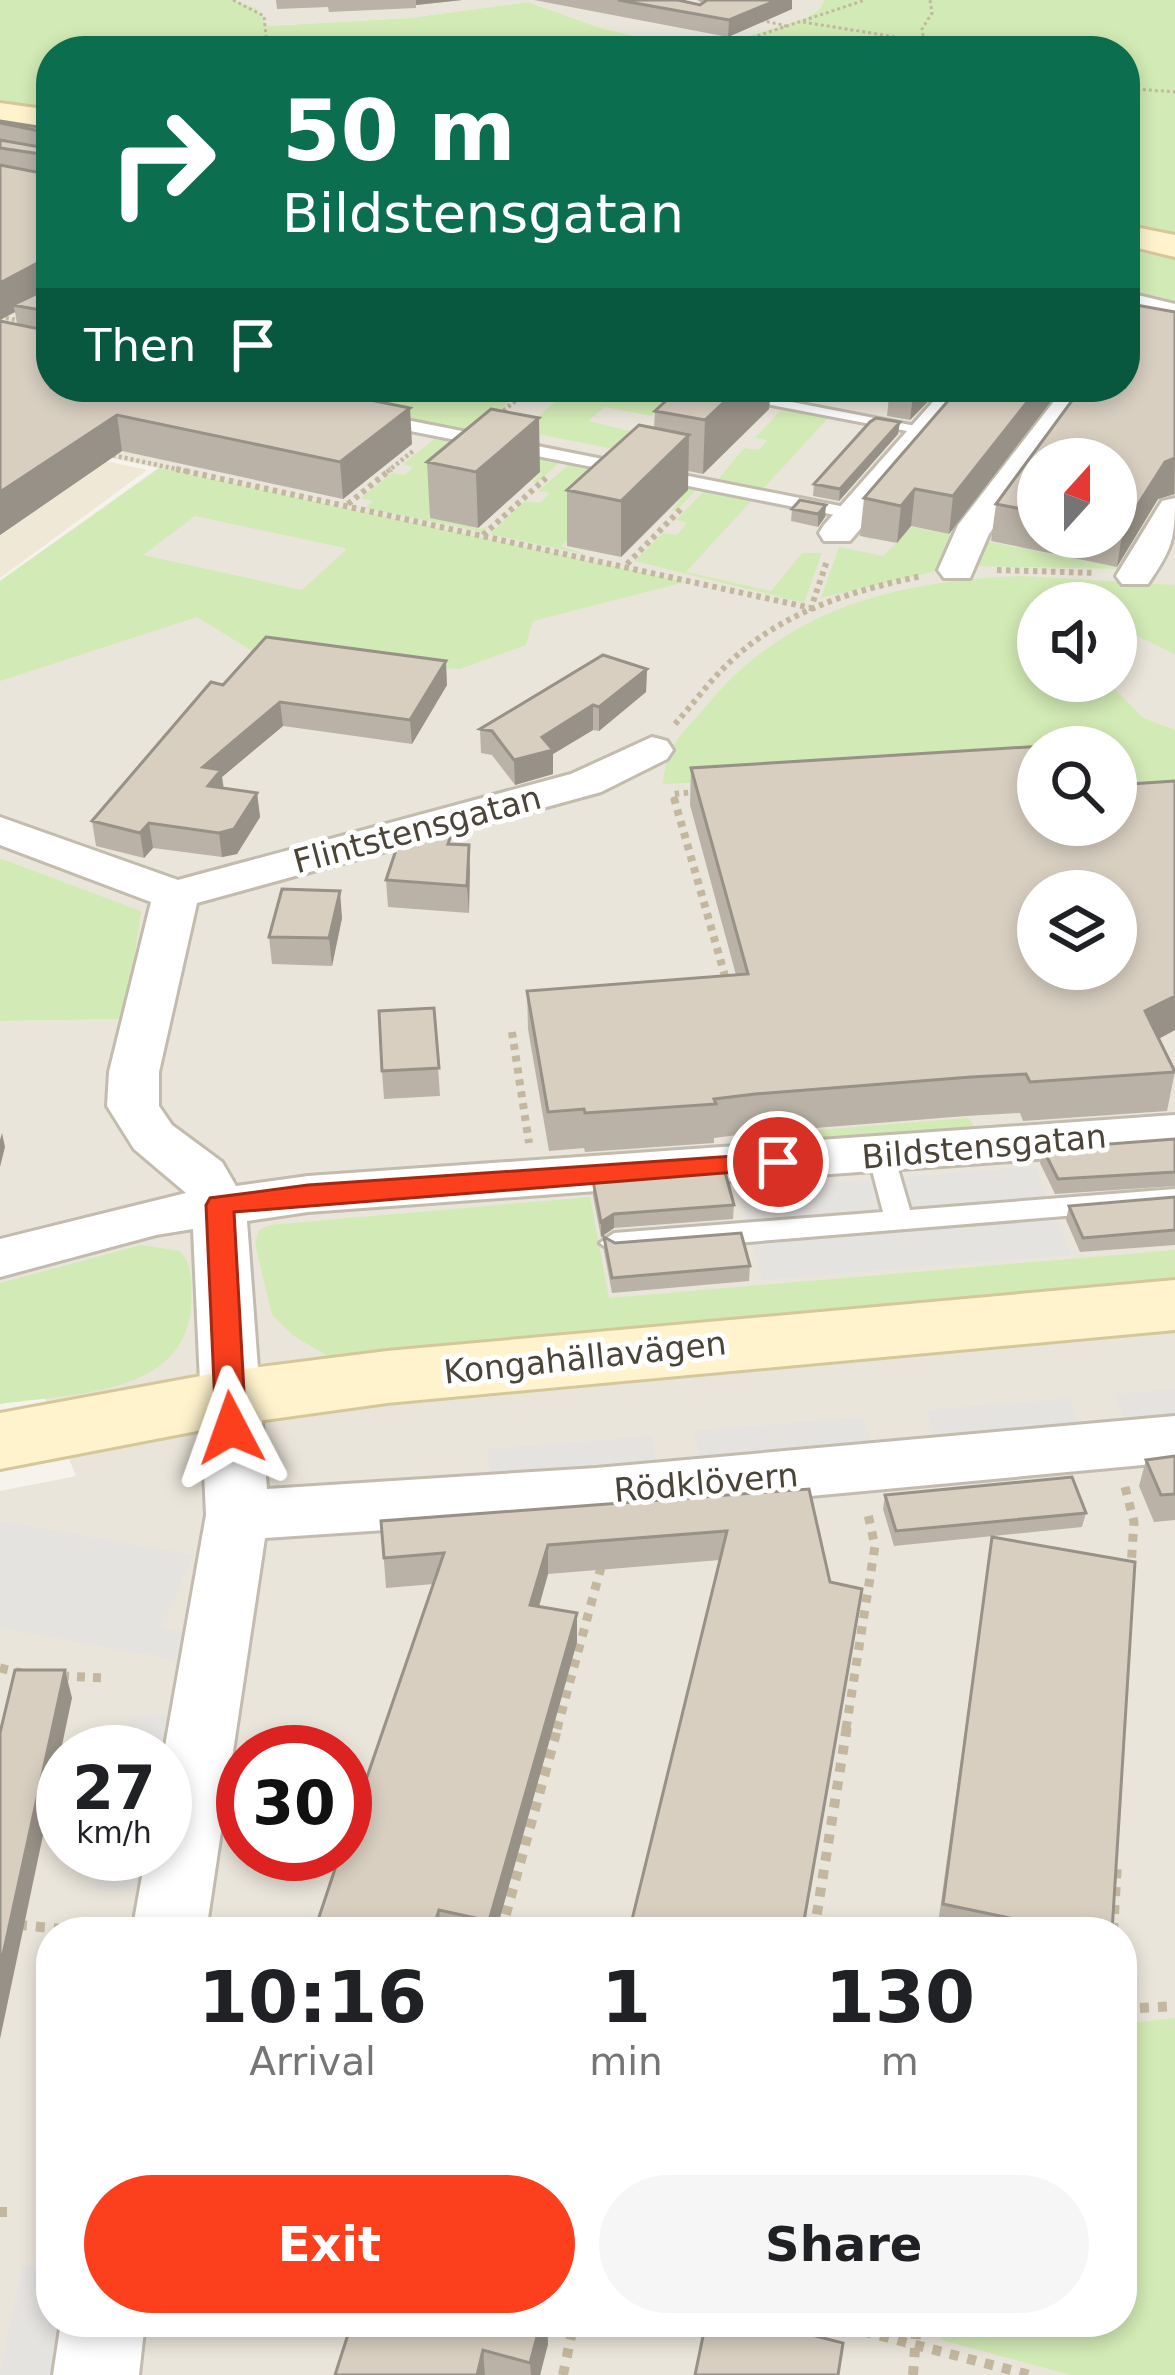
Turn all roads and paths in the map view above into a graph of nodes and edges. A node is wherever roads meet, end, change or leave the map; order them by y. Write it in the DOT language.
graph roads {
  1 [pos="233,0"];
  2 [pos="865,0"];
  3 [pos="930,0"];
  4 [pos="746,17"];
  5 [pos="802,22"];
  6 [pos="791,26"];
  7 [pos="266,36"];
  8 [pos="759,36"];
  9 [pos="887,36"];
  10 [pos="923,36"];
  11 [pos="1140,89"];
  12 [pos="1175,92"];
  13 [pos="0,112"];
  14 [pos="36,129"];
  15 [pos="36,133"];
  16 [pos="0,139"];
  17 [pos="1140,238"];
  18 [pos="1175,246"];
  19 [pos="1140,312"];
  20 [pos="1175,314"];
  21 [pos="0,316"];
  22 [pos="22,321"];
  23 [pos="770,402"];
  24 [pos="951,402"];
  25 [pos="1071,402"];
  26 [pos="354,415"];
  27 [pos="928,430"];
  28 [pos="438,431"];
  29 [pos="90,450"];
  30 [pos="569,457"];
  31 [pos="236,463"];
  32 [pos="217,477"];
  33 [pos="706,484"];
  34 [pos="348,505"];
  35 [pos="1175,508"];
  36 [pos="846,523"];
  37 [pos="483,535"];
  38 [pos="627,564"];
  39 [pos="957,570"];
  40 [pos="1135,576"];
  41 [pos="812,608"];
  42 [pos="652,750"];
  43 [pos="718,791"];
  44 [pos="0,830"];
  45 [pos="176,895"];
  46 [pos="728,904"];
  47 [pos="704,905"];
  48 [pos="740,953"];
  49 [pos="719,955"];
  50 [pos="732,1001"];
  51 [pos="512,1032"];
  52 [pos="1175,1132"];
  53 [pos="880,1155"];
  54 [pos="534,1179"];
  55 [pos="1175,1198"];
  56 [pos="219,1205"];
  57 [pos="899,1219"];
  58 [pos="614,1243"];
  59 [pos="0,1258"];
  60 [pos="1175,1305"];
  61 [pos="228,1398"];
  62 [pos="1175,1439"];
  63 [pos="0,1441"];
  64 [pos="1115,1444"];
  65 [pos="857,1468"];
  66 [pos="596,1492"];
  67 [pos="236,1515"];
  68 [pos="1130,1590"];
  69 [pos="0,1668"];
  70 [pos="28,1675"];
  71 [pos="48,1676"];
  72 [pos="105,1678"];
  73 [pos="1118,1841"];
  74 [pos="171,1917"];
  75 [pos="505,1917"];
  76 [pos="816,1917"];
  77 [pos="1114,1917"];
  78 [pos="0,1923"];
  79 [pos="36,1927"];
  80 [pos="1175,2006"];
  81 [pos="1137,2008"];
  82 [pos="101,2337"];
  83 [pos="571,2337"];
  84 [pos="885,2337"];
  85 [pos="916,2337"];
  86 [pos="916,2345"];
  87 [pos="95,2375"];
  88 [pos="563,2375"];
  89 [pos="913,2375"];
  90 [pos="1030,2375"];
  1 -- 7 [label="path"];
  2 -- 5 [label="path"];
  3 -- 10 [label="path"];
  4 -- 6 [label="path"];
  5 -- 6 [label="path"];
  5 -- 9 [label="path"];
  6 -- 8 [label="path"];
  11 -- 12 [label="path"];
  13 -- 14 [label="street"];
  15 -- 16 [label="street"];
  17 -- 18 [label="street"];
  19 -- 20 [label="street"];
  21 -- 22 [label="path"];
  23 -- 27 [label="lane"];
  24 -- 27 [label="street"];
  25 -- 39 [label="street"];
  26 -- 28 [label="lane"];
  27 -- 36 [label="street"];
  28 -- 30 [label="lane"];
  28 -- 34 [label="path"];
  29 -- 32 [label="path"];
  30 -- 33 [label="lane"];
  30 -- 37 [label="path"];
  31 -- 32 [label="path"];
  32 -- 34 [label="path"];
  33 -- 36 [label="lane"];
  33 -- 38 [label="path"];
  34 -- 37 [label="path"];
  35 -- 40 [label="street"];
  36 -- 41 [label="path"];
  37 -- 38 [label="path"];
  38 -- 41 [label="path"];
  39 -- 40 [label="path"];
  39 -- 41 [label="path"];
  41 -- 42 [label="path"];
  42 -- 45 [label="street, Flintstensgatan"];
  43 -- 47 [label="path"];
  44 -- 45 [label="street"];
  45 -- 56 [label="street"];
  46 -- 47 [label="path"];
  47 -- 49 [label="path"];
  48 -- 49 [label="path"];
  49 -- 50 [label="path"];
  51 -- 54 [label="path"];
  52 -- 53 [label="street, Bildstensgatan"];
  53 -- 54 [label="street, Bildstensgatan"];
  53 -- 57 [label="lane"];
  54 -- 56 [label="street, Bildstensgatan"];
  55 -- 57 [label="lane"];
  56 -- 59 [label="street, Bildstensgatan"];
  56 -- 61 [label="street"];
  57 -- 58 [label="lane"];
  60 -- 61 [label="street, Kongahällavägen"];
  61 -- 63 [label="street, Kongahällavägen"];
  61 -- 67 [label="street"];
  62 -- 64 [label="street, Rödklövern"];
  64 -- 65 [label="street, Rödklövern"];
  64 -- 68 [label="path"];
  65 -- 66 [label="street, Rödklövern"];
  65 -- 76 [label="path"];
  66 -- 67 [label="street, Rödklövern"];
  66 -- 75 [label="path"];
  67 -- 74 [label="street"];
  69 -- 70 [label="path"];
  71 -- 72 [label="path"];
  73 -- 77 [label="path"];
  78 -- 79 [label="path"];
  80 -- 81 [label="path"];
  82 -- 87 [label="street"];
  83 -- 88 [label="path"];
  84 -- 86 [label="path"];
  85 -- 86 [label="path"];
  86 -- 89 [label="path"];
  86 -- 90 [label="path"];
}
